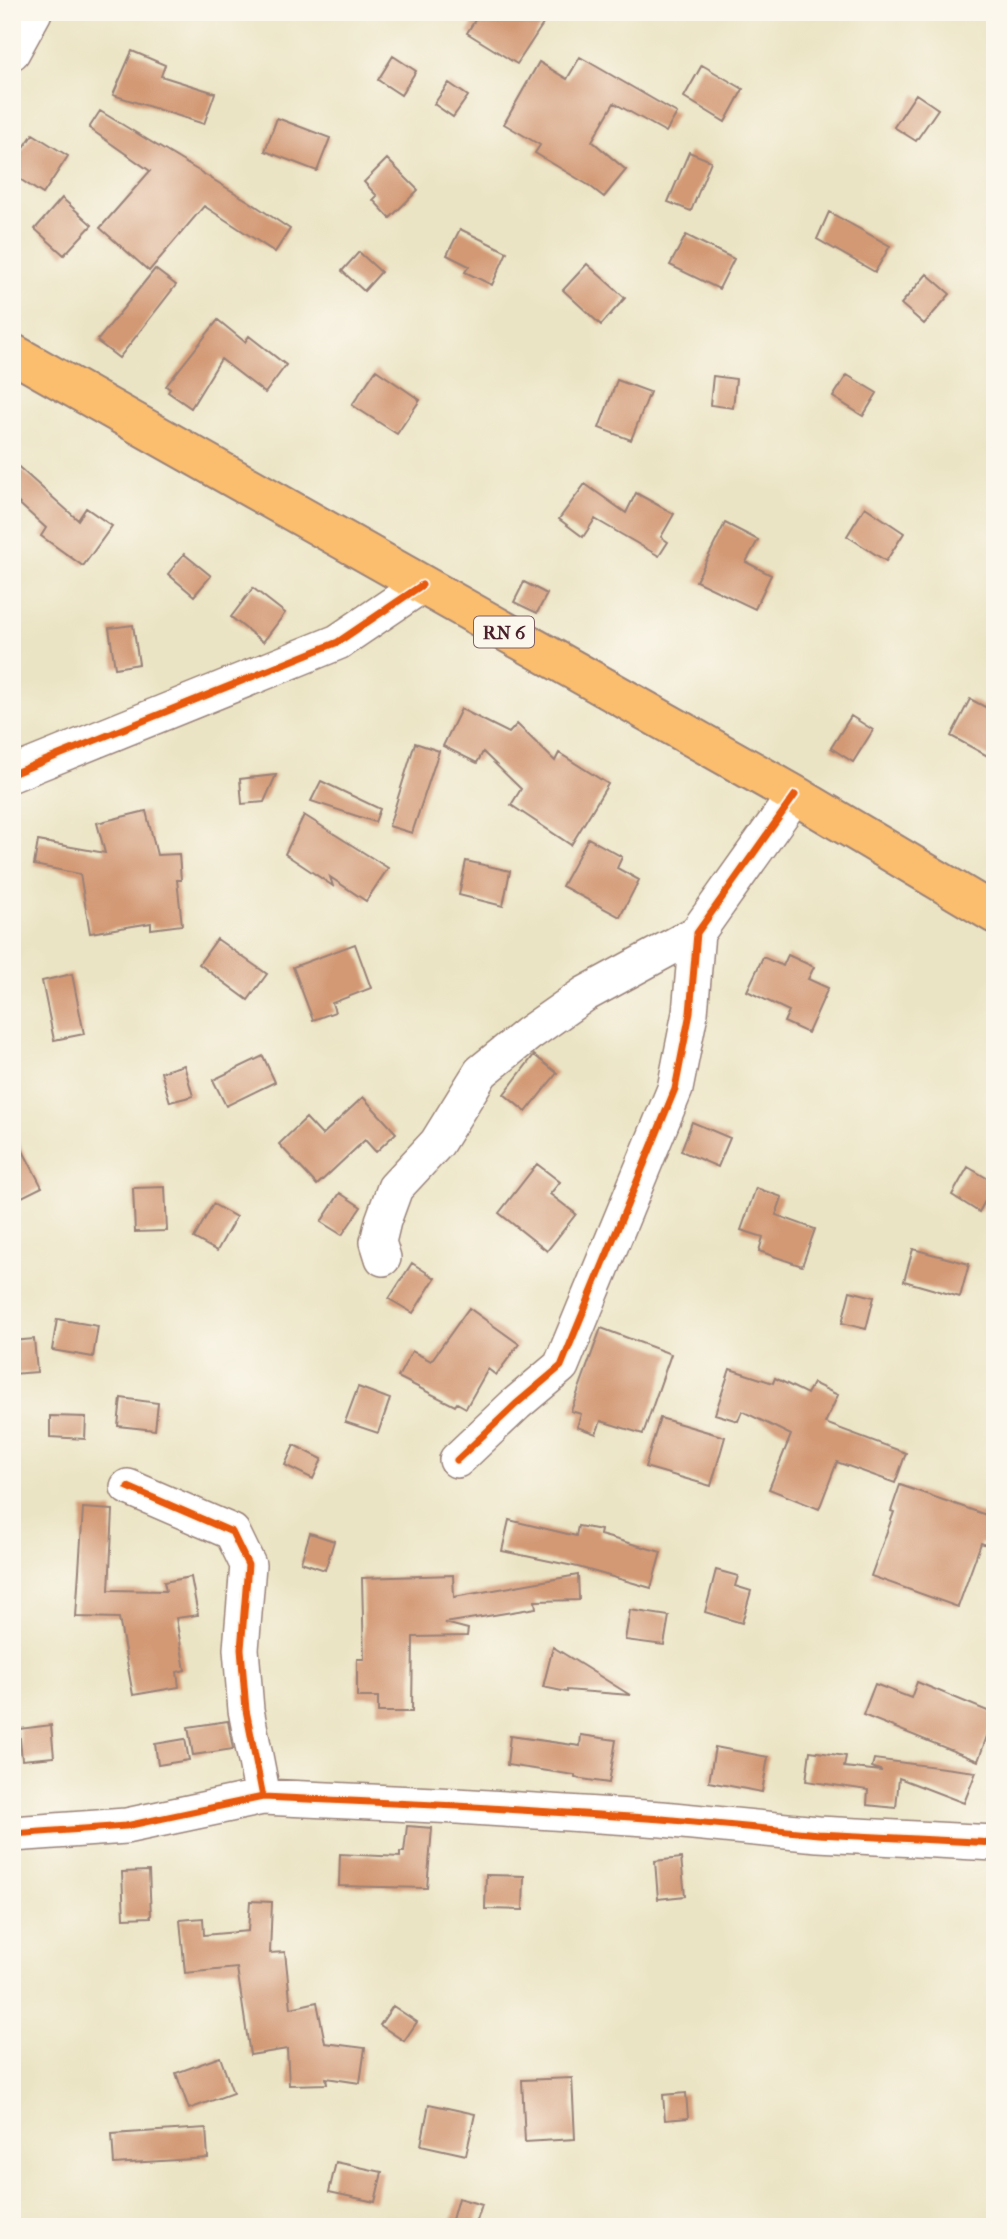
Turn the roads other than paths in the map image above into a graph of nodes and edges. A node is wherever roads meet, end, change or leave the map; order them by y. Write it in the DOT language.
graph roads {
  1 [pos="34,12"];
  2 [pos="12,52"];
  3 [pos="12,353"];
  4 [pos="422,585"];
  5 [pos="12,774"];
  6 [pos="795,795"];
  7 [pos="995,914"];
  8 [pos="697,933"];
  9 [pos="383,1258"];
  10 [pos="457,1460"];
  11 [pos="128,1487"];
  12 [pos="264,1797"];
  13 [pos="12,1834"];
  14 [pos="995,1843"];
  1 -- 2 [label="street"];
  3 -- 4 [label="main road, RN 6"];
  4 -- 5 [label="street"];
  4 -- 6 [label="main road, RN 6"];
  6 -- 7 [label="main road, RN 6"];
  6 -- 8 [label="street"];
  8 -- 9 [label="street"];
  8 -- 10 [label="street"];
  11 -- 12 [label="street"];
  12 -- 13 [label="street"];
  12 -- 14 [label="street"];
}
